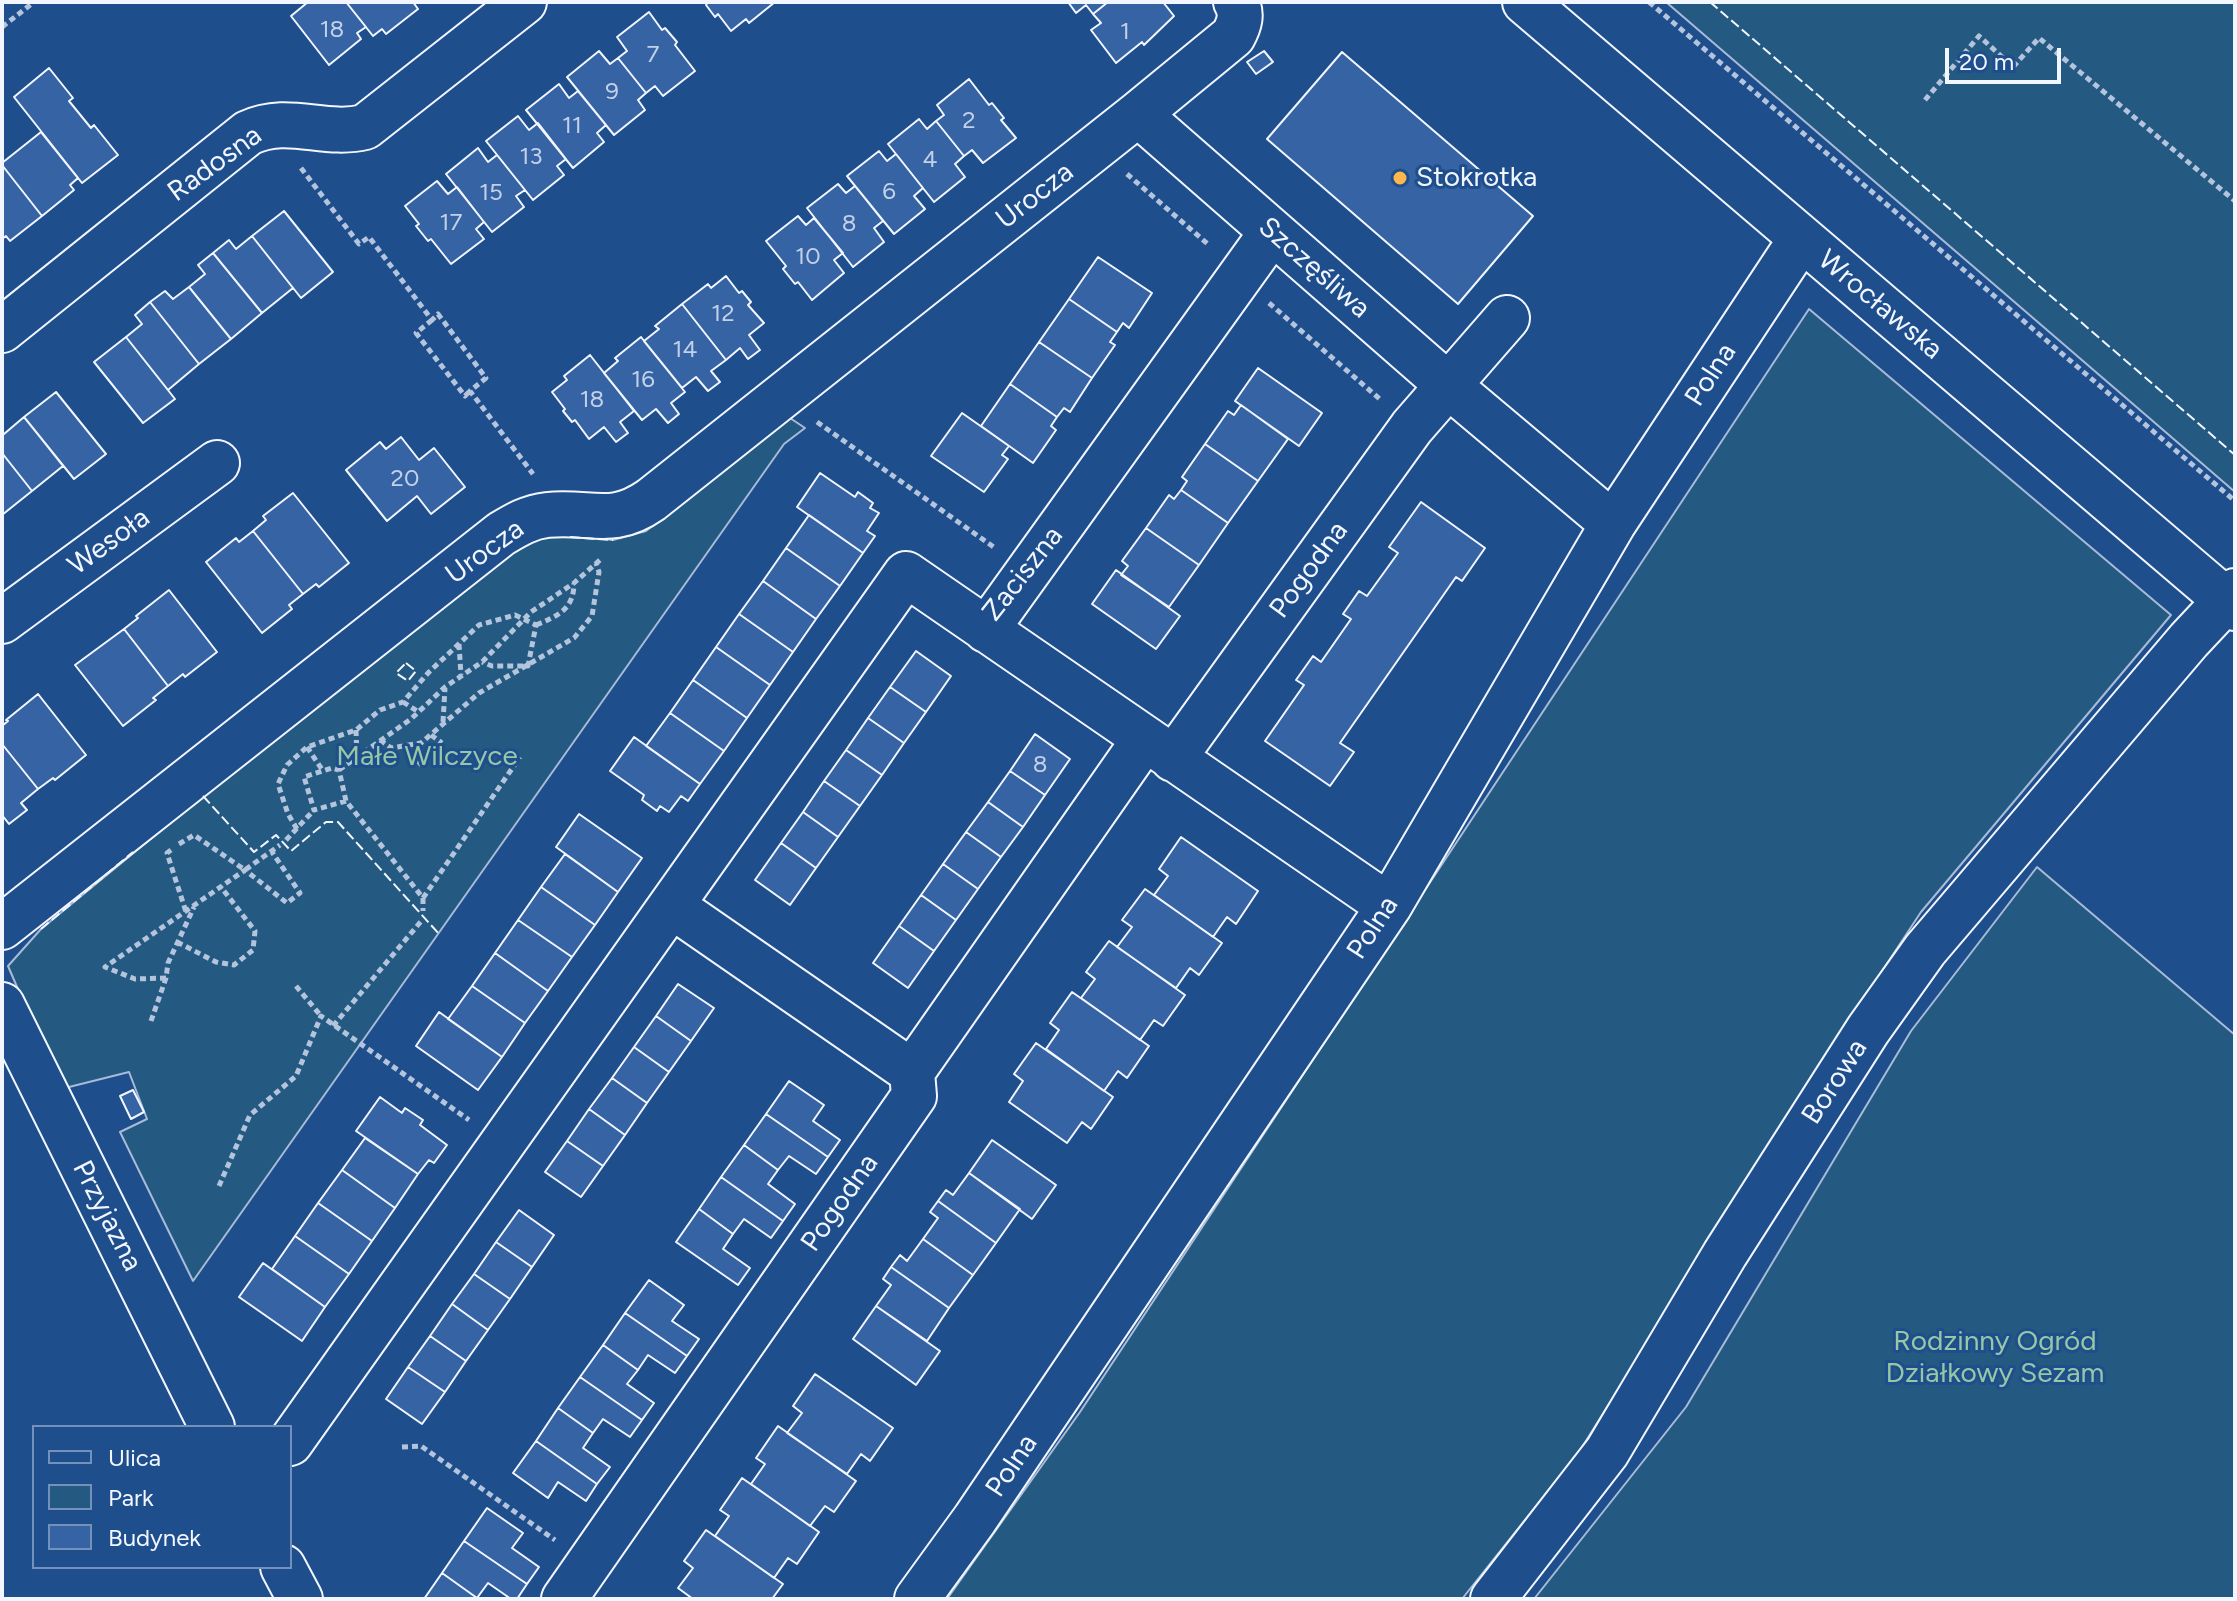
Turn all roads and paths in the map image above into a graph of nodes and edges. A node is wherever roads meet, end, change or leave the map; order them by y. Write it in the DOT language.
graph roads {
  1 [pos="34,2"];
  2 [pos="524,2"];
  3 [pos="1236,2"];
  4 [pos="1525,2"];
  5 [pos="1649,2"];
  6 [pos="2,27"];
  7 [pos="1925,100"];
  8 [pos="1138,114"];
  9 [pos="280,124"];
  10 [pos="2235,201"];
  11 [pos="1272,232"];
  12 [pos="1801,239"];
  13 [pos="1507,318"];
  14 [pos="432,320"];
  15 [pos="2,330"];
  16 [pos="1449,386"];
  17 [pos="470,391"];
  18 [pos="785,394"];
  19 [pos="217,463"];
  20 [pos="2235,501"];
  21 [pos="550,514"];
  22 [pos="624,514"];
  23 [pos="1613,524"];
  24 [pos="596,563"];
  25 [pos="1028,571"];
  26 [pos="574,583"];
  27 [pos="2232,600"];
  28 [pos="524,619"];
  29 [pos="2,621"];
  30 [pos="536,625"];
  31 [pos="986,630"];
  32 [pos="459,643"];
  33 [pos="482,662"];
  34 [pos="528,666"];
  35 [pos="461,675"];
  36 [pos="445,687"];
  37 [pos="403,702"];
  38 [pos="417,711"];
  39 [pos="443,724"];
  40 [pos="356,730"];
  41 [pos="431,735"];
  42 [pos="380,740"];
  43 [pos="442,743"];
  44 [pos="405,745"];
  45 [pos="307,747"];
  46 [pos="1159,749"];
  47 [pos="520,757"];
  48 [pos="357,759"];
  49 [pos="423,767"];
  50 [pos="339,770"];
  51 [pos="323,771"];
  52 [pos="346,801"];
  53 [pos="314,810"];
  54 [pos="297,829"];
  55 [pos="286,840"];
  56 [pos="280,845"];
  57 [pos="272,852"];
  58 [pos="245,870"];
  59 [pos="221,887"];
  60 [pos="423,898"];
  61 [pos="194,906"];
  62 [pos="672,906"];
  63 [pos="1389,906"];
  64 [pos="423,911"];
  65 [pos="186,912"];
  66 [pos="423,919"];
  67 [pos="2,927"];
  68 [pos="177,942"];
  69 [pos="166,978"];
  70 [pos="296,986"];
  71 [pos="2,1005"];
  72 [pos="321,1016"];
  73 [pos="151,1021"];
  74 [pos="333,1026"];
  75 [pos="13,1060"];
  76 [pos="913,1084"];
  77 [pos="502,1144"];
  78 [pos="219,1186"];
  79 [pos="211,1425"];
  80 [pos="292,1440"];
  81 [pos="402,1447"];
  82 [pos="284,1569"];
  83 [pos="576,1582"];
  84 [pos="300,1599"];
  85 [pos="917,1599"];
  86 [pos="1493,1599"];
  1 -- 6 [label="path"];
  2 -- 9 [label="street, Radosna"];
  3 -- 8 [label="street"];
  4 -- 12 [label="street, Wrocławska"];
  5 -- 20 [label="path"];
  7 -- 10 [label="path"];
  8 -- 11 [label="street, Szczęśliwa"];
  8 -- 18 [label="street, Urocza"];
  9 -- 14 [label="path"];
  9 -- 15 [label="street, Radosna"];
  11 -- 16 [label="street, Szczęśliwa"];
  11 -- 25 [label="street, Zaciszna"];
  12 -- 23 [label="street, Polna"];
  12 -- 27 [label="street, Wrocławska"];
  13 -- 16 [label="street, Pogodna"];
  14 -- 17 [label="path"];
  14 -- 17 [label="path"];
  16 -- 23 [label="street, Szczęśliwa"];
  16 -- 46 [label="street, Pogodna"];
  17 -- 21 [label="path"];
  18 -- 22 [label="street, Urocza"];
  18 -- 25 [label="path"];
  19 -- 29 [label="street, Wesoła"];
  21 -- 22 [label="street, Urocza"];
  21 -- 67 [label="street, Urocza"];
  22 -- 24 [label="path"];
  23 -- 63 [label="street, Polna"];
  24 -- 26 [label="path"];
  24 -- 34 [label="path"];
  25 -- 31 [label="street, Zaciszna"];
  26 -- 28 [label="path"];
  26 -- 30 [label="path"];
  27 -- 86 [label="street, Borowa"];
  28 -- 30 [label="path"];
  28 -- 32 [label="path"];
  28 -- 33 [label="path"];
  30 -- 34 [label="path"];
  31 -- 46 [label="street"];
  31 -- 62 [label="street, Zaciszna"];
  32 -- 35 [label="path"];
  32 -- 37 [label="path"];
  33 -- 34 [label="path"];
  33 -- 35 [label="path"];
  34 -- 39 [label="path"];
  35 -- 36 [label="path"];
  36 -- 38 [label="path"];
  36 -- 39 [label="path"];
  37 -- 38 [label="path"];
  37 -- 40 [label="path"];
  38 -- 42 [label="path"];
  39 -- 41 [label="path"];
  40 -- 45 [label="path"];
  40 -- 48 [label="path"];
  41 -- 43 [label="path"];
  41 -- 44 [label="path"];
  42 -- 44 [label="path"];
  42 -- 48 [label="path"];
  44 -- 49 [label="path"];
  45 -- 51 [label="path"];
  45 -- 54 [label="path"];
  46 -- 63 [label="street"];
  46 -- 76 [label="street, Pogodna"];
  47 -- 60 [label="path"];
  48 -- 50 [label="path"];
  50 -- 51 [label="path"];
  50 -- 52 [label="path"];
  51 -- 53 [label="path"];
  52 -- 53 [label="path"];
  52 -- 60 [label="path"];
  53 -- 54 [label="path"];
  54 -- 55 [label="path"];
  56 -- 57 [label="path"];
  57 -- 58 [label="path"];
  57 -- 58 [label="path"];
  58 -- 59 [label="path"];
  58 -- 65 [label="path"];
  59 -- 61 [label="path"];
  59 -- 68 [label="path"];
  60 -- 64 [label="path"];
  61 -- 65 [label="path"];
  61 -- 68 [label="path"];
  62 -- 76 [label="street"];
  62 -- 77 [label="street"];
  63 -- 85 [label="street, Polna"];
  65 -- 69 [label="path"];
  66 -- 74 [label="path"];
  68 -- 69 [label="path"];
  69 -- 73 [label="path"];
  70 -- 72 [label="path"];
  71 -- 75 [label="street, Przyjazna"];
  72 -- 74 [label="path"];
  72 -- 78 [label="path"];
  74 -- 77 [label="path"];
  75 -- 79 [label="street, Przyjazna"];
  76 -- 83 [label="street, Pogodna"];
  77 -- 80 [label="street"];
  81 -- 83 [label="path"];
  82 -- 84 [label="street"];
}
